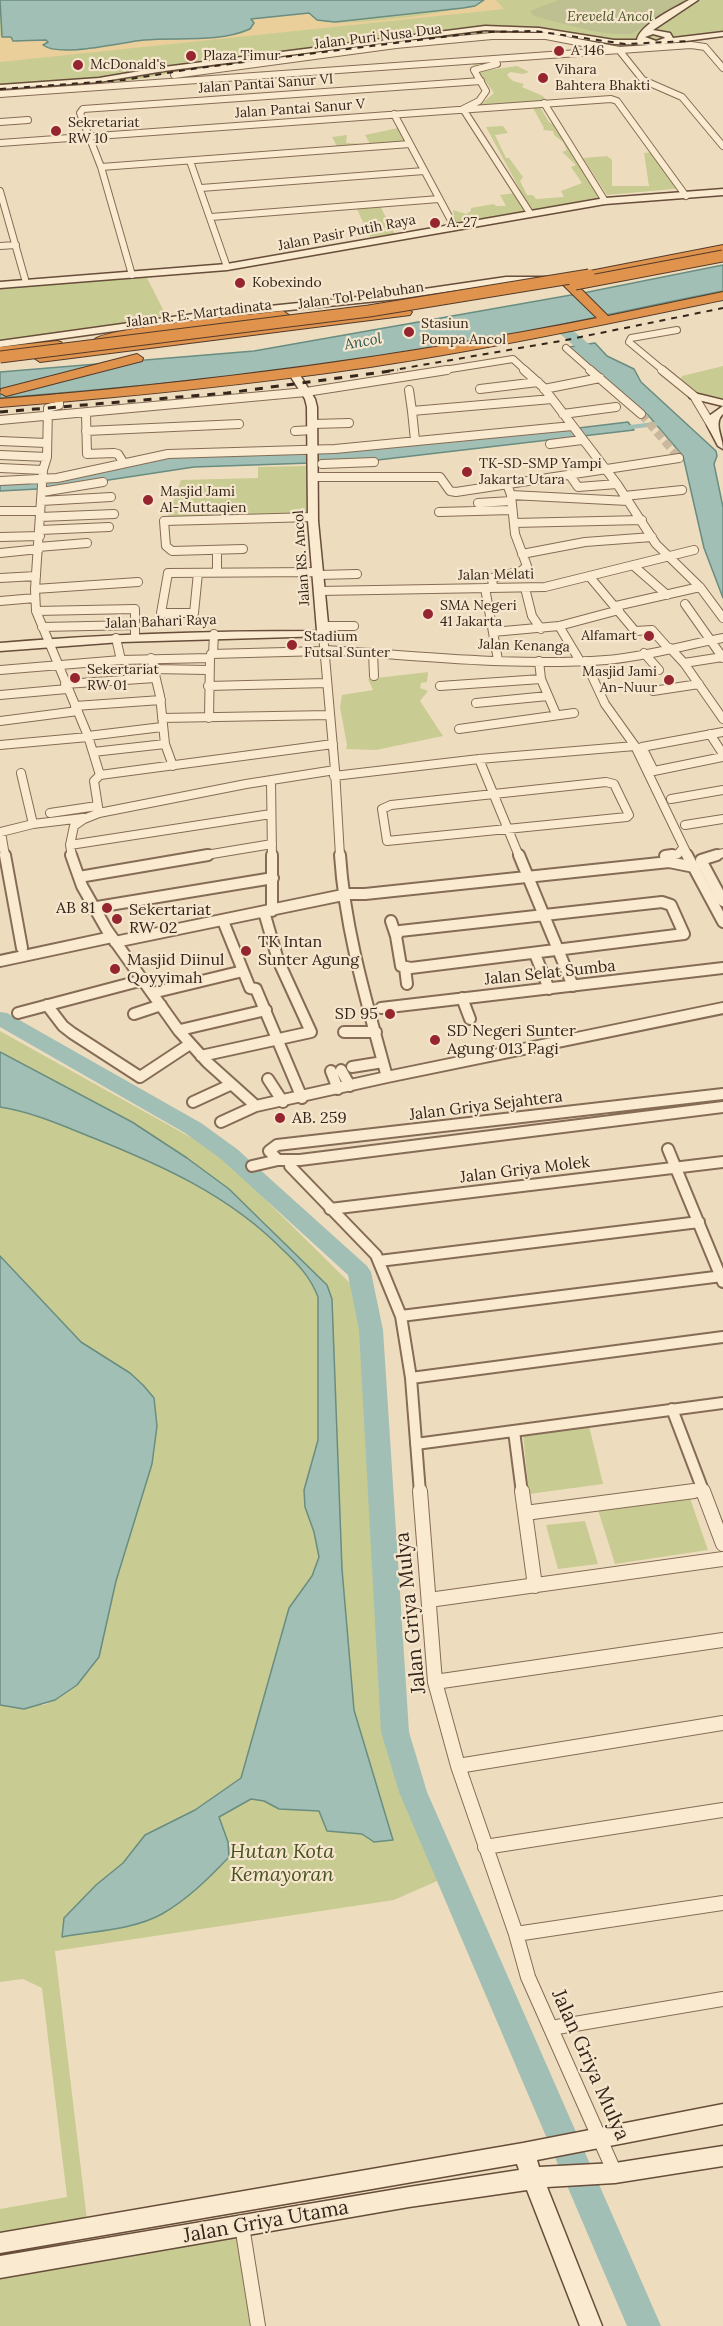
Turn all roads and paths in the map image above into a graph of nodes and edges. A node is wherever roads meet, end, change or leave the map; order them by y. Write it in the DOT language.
graph roads {
  1 [pos="694,0"];
  2 [pos="701,0"];
  3 [pos="723,32"];
  4 [pos="415,34"];
  5 [pos="646,34"];
  6 [pos="667,40"];
  7 [pos="651,42"];
  8 [pos="619,50"];
  9 [pos="530,60"];
  10 [pos="723,68"];
  11 [pos="272,74"];
  12 [pos="481,81"];
  13 [pos="142,84"];
  14 [pos="278,84"];
  15 [pos="0,86"];
  16 [pos="0,94"];
  17 [pos="544,103"];
  18 [pos="464,109"];
  19 [pos="394,114"];
  20 [pos="28,120"];
  21 [pos="0,122"];
  22 [pos="89,137"];
  23 [pos="0,143"];
  24 [pos="410,144"];
  25 [pos="723,146"];
  26 [pos="190,161"];
  27 [pos="101,167"];
  28 [pos="424,171"];
  29 [pos="723,182"];
  30 [pos="201,188"];
  31 [pos="0,191"];
  32 [pos="723,192"];
  33 [pos="698,195"];
  34 [pos="686,196"];
  35 [pos="439,199"];
  36 [pos="605,201"];
  37 [pos="530,213"];
  38 [pos="211,217"];
  39 [pos="454,226"];
  40 [pos="16,244"];
  41 [pos="0,246"];
  42 [pos="723,250"];
  43 [pos="723,256"];
  44 [pos="227,267"];
  45 [pos="132,276"];
  46 [pos="574,280"];
  47 [pos="26,281"];
  48 [pos="0,285"];
  49 [pos="723,296"];
  50 [pos="599,318"];
  51 [pos="343,321"];
  52 [pos="677,330"];
  53 [pos="91,341"];
  54 [pos="0,344"];
  55 [pos="18,345"];
  56 [pos="566,348"];
  57 [pos="0,351"];
  58 [pos="0,357"];
  59 [pos="0,363"];
  60 [pos="294,374"];
  61 [pos="600,378"];
  62 [pos="538,382"];
  63 [pos="544,388"];
  64 [pos="480,389"];
  65 [pos="409,390"];
  66 [pos="306,392"];
  67 [pos="0,394"];
  68 [pos="694,396"];
  69 [pos="59,398"];
  70 [pos="552,399"];
  71 [pos="0,403"];
  72 [pos="723,403"];
  73 [pos="616,407"];
  74 [pos="723,410"];
  75 [pos="412,411"];
  76 [pos="86,414"];
  77 [pos="564,414"];
  78 [pos="641,414"];
  79 [pos="48,416"];
  80 [pos="0,420"];
  81 [pos="723,422"];
  82 [pos="349,423"];
  83 [pos="239,424"];
  84 [pos="712,426"];
  85 [pos="313,427"];
  86 [pos="573,427"];
  87 [pos="86,431"];
  88 [pos="295,431"];
  89 [pos="581,439"];
  90 [pos="416,440"];
  91 [pos="0,441"];
  92 [pos="46,442"];
  93 [pos="550,444"];
  94 [pos="723,446"];
  95 [pos="313,451"];
  96 [pos="0,455"];
  97 [pos="47,457"];
  98 [pos="679,458"];
  99 [pos="123,462"];
  100 [pos="374,462"];
  101 [pos="318,464"];
  102 [pos="0,468"];
  103 [pos="43,470"];
  104 [pos="604,470"];
  105 [pos="569,474"];
  106 [pos="312,477"];
  107 [pos="43,479"];
  108 [pos="0,481"];
  109 [pos="103,482"];
  110 [pos="507,484"];
  111 [pos="617,484"];
  112 [pos="682,490"];
  113 [pos="42,494"];
  114 [pos="111,497"];
  115 [pos="626,498"];
  116 [pos="511,502"];
  117 [pos="478,503"];
  118 [pos="0,511"];
  119 [pos="439,512"];
  120 [pos="40,514"];
  121 [pos="114,514"];
  122 [pos="313,517"];
  123 [pos="642,520"];
  124 [pos="514,523"];
  125 [pos="109,527"];
  126 [pos="40,533"];
  127 [pos="0,537"];
  128 [pos="652,537"];
  129 [pos="87,543"];
  130 [pos="38,548"];
  131 [pos="243,549"];
  132 [pos="217,550"];
  133 [pos="694,550"];
  134 [pos="0,553"];
  135 [pos="522,554"];
  136 [pos="670,557"];
  137 [pos="634,567"];
  138 [pos="217,572"];
  139 [pos="198,573"];
  140 [pos="317,574"];
  141 [pos="357,574"];
  142 [pos="36,576"];
  143 [pos="589,576"];
  144 [pos="0,578"];
  145 [pos="138,582"];
  146 [pos="700,587"];
  147 [pos="489,588"];
  148 [pos="525,588"];
  149 [pos="319,591"];
  150 [pos="35,594"];
  151 [pos="667,595"];
  152 [pos="0,601"];
  153 [pos="685,604"];
  154 [pos="617,608"];
  155 [pos="36,611"];
  156 [pos="723,618"];
  157 [pos="354,626"];
  158 [pos="559,626"];
  159 [pos="42,627"];
  160 [pos="541,629"];
  161 [pos="322,630"];
  162 [pos="135,631"];
  163 [pos="493,632"];
  164 [pos="214,634"];
  165 [pos="116,638"];
  166 [pos="723,638"];
  167 [pos="710,641"];
  168 [pos="48,642"];
  169 [pos="1,646"];
  170 [pos="669,648"];
  171 [pos="323,650"];
  172 [pos="373,652"];
  173 [pos="644,653"];
  174 [pos="212,656"];
  175 [pos="723,657"];
  176 [pos="151,658"];
  177 [pos="121,660"];
  178 [pos="498,660"];
  179 [pos="539,661"];
  180 [pos="582,661"];
  181 [pos="684,663"];
  182 [pos="58,665"];
  183 [pos="0,670"];
  184 [pos="208,670"];
  185 [pos="659,670"];
  186 [pos="154,674"];
  187 [pos="374,676"];
  188 [pos="541,680"];
  189 [pos="326,683"];
  190 [pos="699,684"];
  191 [pos="66,686"];
  192 [pos="208,686"];
  193 [pos="440,686"];
  194 [pos="653,691"];
  195 [pos="0,695"];
  196 [pos="548,696"];
  197 [pos="161,700"];
  198 [pos="476,703"];
  199 [pos="77,709"];
  200 [pos="574,713"];
  201 [pos="556,714"];
  202 [pos="330,715"];
  203 [pos="722,717"];
  204 [pos="208,718"];
  205 [pos="0,721"];
  206 [pos="162,723"];
  207 [pos="459,729"];
  208 [pos="723,732"];
  209 [pos="710,734"];
  210 [pos="88,736"];
  211 [pos="165,744"];
  212 [pos="333,744"];
  213 [pos="0,745"];
  214 [pos="638,748"];
  215 [pos="93,752"];
  216 [pos="723,755"];
  217 [pos="478,759"];
  218 [pos="173,766"];
  219 [pos="21,773"];
  220 [pos="334,773"];
  221 [pos="100,775"];
  222 [pos="271,780"];
  223 [pos="723,790"];
  224 [pos="493,794"];
  225 [pos="671,800"];
  226 [pos="98,809"];
  227 [pos="50,813"];
  228 [pos="271,814"];
  229 [pos="89,817"];
  230 [pos="723,819"];
  231 [pos="33,824"];
  232 [pos="685,825"];
  233 [pos="508,831"];
  234 [pos="272,844"];
  235 [pos="70,845"];
  236 [pos="683,848"];
  237 [pos="723,853"];
  238 [pos="694,867"];
  239 [pos="526,875"];
  240 [pos="79,877"];
  241 [pos="273,878"];
  242 [pos="718,881"];
  243 [pos="345,894"];
  244 [pos="723,901"];
  245 [pos="91,908"];
  246 [pos="268,912"];
  247 [pos="543,915"];
  248 [pos="223,921"];
  249 [pos="391,921"];
  250 [pos="723,922"];
  251 [pos="396,936"];
  252 [pos="113,939"];
  253 [pos="22,948"];
  254 [pos="558,951"];
  255 [pos="535,954"];
  256 [pos="0,961"];
  257 [pos="405,968"];
  258 [pos="723,968"];
  259 [pos="243,971"];
  260 [pos="143,980"];
  261 [pos="407,984"];
  262 [pos="573,986"];
  263 [pos="549,989"];
  264 [pos="152,993"];
  265 [pos="462,998"];
  266 [pos="47,1005"];
  267 [pos="161,1005"];
  268 [pos="381,1008"];
  269 [pos="723,1008"];
  270 [pos="266,1010"];
  271 [pos="18,1013"];
  272 [pos="134,1014"];
  273 [pos="470,1019"];
  274 [pos="180,1030"];
  275 [pos="344,1032"];
  276 [pos="375,1032"];
  277 [pos="278,1037"];
  278 [pos="190,1044"];
  279 [pos="201,1056"];
  280 [pos="383,1062"];
  281 [pos="341,1069"];
  282 [pos="387,1077"];
  283 [pos="268,1079"];
  284 [pos="231,1085"];
  285 [pos="350,1086"];
  286 [pos="338,1089"];
  287 [pos="723,1094"];
  288 [pos="302,1098"];
  289 [pos="193,1102"];
  290 [pos="283,1102"];
  291 [pos="256,1106"];
  292 [pos="723,1107"];
  293 [pos="221,1122"];
  294 [pos="291,1144"];
  295 [pos="668,1149"];
  296 [pos="278,1160"];
  297 [pos="723,1162"];
  298 [pos="295,1163"];
  299 [pos="252,1166"];
  300 [pos="676,1167"];
  301 [pos="330,1209"];
  302 [pos="699,1222"];
  303 [pos="379,1261"];
  304 [pos="722,1278"];
  305 [pos="401,1316"];
  306 [pos="723,1337"];
  307 [pos="411,1378"];
  308 [pos="723,1403"];
  309 [pos="672,1409"];
  310 [pos="514,1431"];
  311 [pos="416,1444"];
  312 [pos="702,1490"];
  313 [pos="525,1513"];
  314 [pos="723,1544"];
  315 [pos="723,1559"];
  316 [pos="535,1586"];
  317 [pos="429,1600"];
  318 [pos="723,1640"];
  319 [pos="435,1682"];
  320 [pos="723,1723"];
  321 [pos="458,1766"];
  322 [pos="723,1810"];
  323 [pos="485,1848"];
  324 [pos="723,1903"];
  325 [pos="516,1934"];
  326 [pos="723,1999"];
  327 [pos="551,2028"];
  328 [pos="723,2114"];
  329 [pos="595,2138"];
  330 [pos="526,2152"];
  331 [pos="723,2156"];
  332 [pos="608,2173"];
  333 [pos="538,2178"];
  334 [pos="243,2226"];
  335 [pos="0,2243"];
  336 [pos="0,2267"];
  337 [pos="258,2326"];
  338 [pos="591,2326"];
  1 -- 5 [label="street"];
  2 -- 5 [label="street"];
  3 -- 6 [label="street"];
  4 -- 5 [label="street"];
  4 -- 7 [label="street"];
  4 -- 15 [label="street"];
  5 -- 6 [label="street"];
  5 -- 7 [label="street"];
  6 -- 7 [label="street"];
  8 -- 10 [label="street, Jalan Puri Nusa Dua"];
  8 -- 11 [label="street, Jalan Puri Nusa Dua"];
  8 -- 13 [label="street, Jalan Puri Nusa Dua"];
  8 -- 25 [label="street"];
  9 -- 12 [label="street"];
  11 -- 13 [label="street, Jalan Puri Nusa Dua"];
  11 -- 14 [label="street"];
  12 -- 18 [label="street"];
  12 -- 22 [label="street, Jalan Pantai Sanur VI"];
  13 -- 16 [label="street, Jalan Puri Nusa Dua"];
  17 -- 18 [label="street, Jalan Pantai Sanur V"];
  17 -- 34 [label="street, Jalan Pantai Sanur V"];
  17 -- 36 [label="street"];
  18 -- 19 [label="street, Jalan Pantai Sanur V"];
  18 -- 37 [label="street"];
  19 -- 22 [label="street, Jalan Pantai Sanur V"];
  19 -- 24 [label="street"];
  20 -- 21 [label="street"];
  22 -- 23 [label="street, Jalan Pantai Sanur V"];
  22 -- 27 [label="street"];
  24 -- 26 [label="street"];
  24 -- 28 [label="street"];
  26 -- 27 [label="street"];
  26 -- 30 [label="street"];
  27 -- 45 [label="street"];
  28 -- 30 [label="street"];
  28 -- 35 [label="street"];
  29 -- 33 [label="street, Jalan Pasir Putih Raya"];
  30 -- 38 [label="street"];
  31 -- 40 [label="street"];
  32 -- 33 [label="street, Jalan Pasir Putih Raya"];
  33 -- 34 [label="street, Jalan Pasir Putih Raya"];
  34 -- 36 [label="street, Jalan Pasir Putih Raya"];
  35 -- 38 [label="street"];
  35 -- 39 [label="street"];
  36 -- 37 [label="street, Jalan Pasir Putih Raya"];
  37 -- 39 [label="street, Jalan Pasir Putih Raya"];
  38 -- 44 [label="street"];
  39 -- 44 [label="street, Jalan Pasir Putih Raya"];
  40 -- 41 [label="street"];
  40 -- 47 [label="street"];
  42 -- 46 [label="highway"];
  43 -- 46 [label="highway"];
  43 -- 51 [label="highway, Jalan Tol Pelabuhan, bridge"];
  44 -- 45 [label="street, Jalan Pasir Putih Raya"];
  45 -- 47 [label="street, Jalan Pasir Putih Raya"];
  46 -- 50 [label="highway"];
  46 -- 53 [label="highway, Jalan R. E. Martadinata"];
  46 -- 53 [label="highway, bridge"];
  46 -- 55 [label="street"];
  46 -- 58 [label="highway, Jalan Tol Pelabuhan, bridge"];
  47 -- 48 [label="street, Jalan Pasir Putih Raya"];
  49 -- 50 [label="highway"];
  50 -- 60 [label="highway"];
  51 -- 59 [label="highway, Jalan Tol Pelabuhan"];
  51 -- 67 [label="highway"];
  52 -- 68 [label="street"];
  53 -- 55 [label="highway, Jalan R. E. Martadinata"];
  54 -- 55 [label="street"];
  55 -- 57 [label="highway, Jalan R. E. Martadinata"];
  56 -- 61 [label="street"];
  60 -- 66 [label="street"];
  60 -- 69 [label="highway"];
  61 -- 63 [label="street"];
  61 -- 78 [label="street"];
  62 -- 63 [label="street"];
  62 -- 64 [label="street"];
  62 -- 66 [label="street"];
  63 -- 70 [label="street"];
  65 -- 75 [label="street"];
  66 -- 76 [label="street"];
  66 -- 85 [label="street, Jalan RS. Ancol"];
  68 -- 72 [label="street"];
  68 -- 84 [label="street"];
  69 -- 71 [label="highway"];
  69 -- 79 [label="street"];
  70 -- 75 [label="street"];
  70 -- 77 [label="street"];
  73 -- 77 [label="street"];
  74 -- 84 [label="street"];
  75 -- 90 [label="street"];
  76 -- 79 [label="street"];
  76 -- 87 [label="street"];
  77 -- 86 [label="street"];
  79 -- 80 [label="street"];
  79 -- 92 [label="street"];
  81 -- 84 [label="street"];
  82 -- 85 [label="street"];
  83 -- 87 [label="street"];
  84 -- 94 [label="street"];
  85 -- 88 [label="street"];
  85 -- 95 [label="street, Jalan RS. Ancol"];
  86 -- 89 [label="street"];
  86 -- 90 [label="street"];
  87 -- 99 [label="street"];
  89 -- 93 [label="street"];
  89 -- 104 [label="street"];
  90 -- 95 [label="street"];
  91 -- 92 [label="street"];
  92 -- 97 [label="street"];
  95 -- 99 [label="street"];
  95 -- 101 [label="street, Jalan RS. Ancol"];
  96 -- 97 [label="street"];
  97 -- 103 [label="street"];
  98 -- 104 [label="street"];
  99 -- 107 [label="street"];
  100 -- 101 [label="street"];
  101 -- 106 [label="street, Jalan RS. Ancol"];
  102 -- 103 [label="street"];
  103 -- 107 [label="street"];
  104 -- 105 [label="street"];
  104 -- 111 [label="street"];
  105 -- 110 [label="street"];
  105 -- 111 [label="street"];
  106 -- 110 [label="street"];
  106 -- 122 [label="street, Jalan RS. Ancol"];
  107 -- 108 [label="street"];
  107 -- 113 [label="street"];
  109 -- 113 [label="street"];
  110 -- 116 [label="street"];
  111 -- 115 [label="street"];
  112 -- 115 [label="street"];
  113 -- 114 [label="street"];
  113 -- 120 [label="street"];
  115 -- 116 [label="street"];
  115 -- 123 [label="street"];
  116 -- 117 [label="street"];
  116 -- 119 [label="street"];
  116 -- 124 [label="street"];
  118 -- 120 [label="street"];
  120 -- 121 [label="street"];
  120 -- 126 [label="street"];
  122 -- 132 [label="street"];
  122 -- 140 [label="street, Jalan RS. Ancol"];
  123 -- 124 [label="street"];
  123 -- 128 [label="street"];
  124 -- 135 [label="street"];
  125 -- 126 [label="street"];
  126 -- 127 [label="street"];
  126 -- 130 [label="street"];
  128 -- 135 [label="street"];
  128 -- 136 [label="street"];
  129 -- 130 [label="street"];
  130 -- 134 [label="street"];
  130 -- 142 [label="street"];
  131 -- 132 [label="street"];
  132 -- 138 [label="street"];
  133 -- 136 [label="street, Jalan Melati"];
  135 -- 147 [label="street"];
  136 -- 137 [label="street, Jalan Melati"];
  136 -- 146 [label="street"];
  137 -- 143 [label="street, Jalan Melati"];
  137 -- 151 [label="street"];
  138 -- 139 [label="street"];
  138 -- 140 [label="street"];
  139 -- 139 [label="street"];
  140 -- 141 [label="street"];
  140 -- 149 [label="street, Jalan RS. Ancol"];
  142 -- 144 [label="street"];
  142 -- 150 [label="street"];
  143 -- 148 [label="street, Jalan Melati"];
  143 -- 154 [label="street"];
  145 -- 150 [label="street"];
  146 -- 151 [label="street"];
  146 -- 156 [label="street"];
  147 -- 148 [label="street, Jalan Melati"];
  147 -- 149 [label="street, Jalan Melati"];
  147 -- 163 [label="street"];
  148 -- 160 [label="street"];
  149 -- 161 [label="street, Jalan RS. Ancol"];
  150 -- 152 [label="street"];
  150 -- 155 [label="street"];
  151 -- 154 [label="street"];
  153 -- 167 [label="street"];
  154 -- 158 [label="street"];
  154 -- 170 [label="street"];
  155 -- 159 [label="street"];
  155 -- 162 [label="street"];
  157 -- 161 [label="street"];
  158 -- 160 [label="street"];
  158 -- 180 [label="street"];
  159 -- 162 [label="street"];
  159 -- 168 [label="street"];
  160 -- 163 [label="street"];
  161 -- 164 [label="street, Jalan Bahari Raya"];
  161 -- 171 [label="street, Jalan RS. Ancol"];
  162 -- 164 [label="street, Jalan Bahari Raya"];
  162 -- 165 [label="street, Jalan Bahari Raya"];
  163 -- 178 [label="street"];
  164 -- 174 [label="street"];
  165 -- 168 [label="street, Jalan Bahari Raya"];
  165 -- 177 [label="street"];
  166 -- 167 [label="street, Jalan Kenanga"];
  167 -- 170 [label="street, Jalan Kenanga"];
  167 -- 175 [label="street"];
  168 -- 169 [label="street, Jalan Bahari Raya"];
  168 -- 182 [label="street"];
  170 -- 173 [label="street, Jalan Kenanga"];
  170 -- 181 [label="street"];
  171 -- 172 [label="street, Jalan Kenanga"];
  171 -- 174 [label="street, Jalan Kenanga"];
  171 -- 189 [label="street, Jalan RS. Ancol"];
  172 -- 178 [label="street, Jalan Kenanga"];
  172 -- 187 [label="street"];
  173 -- 180 [label="street, Jalan Kenanga"];
  173 -- 185 [label="street"];
  174 -- 176 [label="street, Jalan Kenanga"];
  174 -- 184 [label="street"];
  175 -- 181 [label="street"];
  176 -- 177 [label="street, Jalan Kenanga"];
  176 -- 186 [label="street"];
  177 -- 182 [label="street, Jalan Kenanga"];
  178 -- 179 [label="street, Jalan Kenanga"];
  179 -- 180 [label="street, Jalan Kenanga"];
  179 -- 188 [label="street"];
  180 -- 214 [label="street"];
  181 -- 190 [label="street"];
  182 -- 183 [label="street, Jalan Kenanga"];
  182 -- 191 [label="street"];
  184 -- 186 [label="street"];
  184 -- 192 [label="street"];
  186 -- 191 [label="street"];
  186 -- 197 [label="street"];
  188 -- 193 [label="street"];
  188 -- 196 [label="street"];
  189 -- 192 [label="street"];
  189 -- 202 [label="street, Jalan RS. Ancol"];
  190 -- 194 [label="street"];
  190 -- 203 [label="street"];
  191 -- 195 [label="street"];
  191 -- 199 [label="street"];
  192 -- 204 [label="street"];
  196 -- 198 [label="street"];
  196 -- 201 [label="street"];
  197 -- 199 [label="street"];
  197 -- 206 [label="street"];
  199 -- 205 [label="street"];
  199 -- 210 [label="street"];
  200 -- 201 [label="street"];
  201 -- 207 [label="street"];
  202 -- 204 [label="street"];
  202 -- 212 [label="street, Jalan RS. Ancol"];
  204 -- 206 [label="street"];
  206 -- 210 [label="street"];
  206 -- 211 [label="street"];
  208 -- 209 [label="street"];
  209 -- 214 [label="street"];
  209 -- 216 [label="street"];
  210 -- 213 [label="street"];
  210 -- 215 [label="street"];
  211 -- 215 [label="street"];
  211 -- 218 [label="street"];
  212 -- 218 [label="street"];
  212 -- 220 [label="street, Jalan RS. Ancol"];
  214 -- 216 [label="street"];
  214 -- 217 [label="street"];
  214 -- 236 [label="street"];
  215 -- 221 [label="street"];
  217 -- 220 [label="street"];
  217 -- 224 [label="street"];
  218 -- 221 [label="street"];
  219 -- 231 [label="street"];
  220 -- 222 [label="street"];
  220 -- 243 [label="street, Jalan RS. Ancol"];
  221 -- 226 [label="street"];
  222 -- 226 [label="street"];
  222 -- 228 [label="street"];
  223 -- 225 [label="street"];
  224 -- 233 [label="street"];
  224 -- 233 [label="street"];
  224 -- 233 [label="street"];
  226 -- 227 [label="street"];
  226 -- 229 [label="street"];
  228 -- 234 [label="street"];
  228 -- 235 [label="street"];
  229 -- 231 [label="street"];
  229 -- 235 [label="street"];
  230 -- 232 [label="street"];
  231 -- 253 [label="street"];
  233 -- 239 [label="street"];
  234 -- 240 [label="street"];
  234 -- 241 [label="street"];
  235 -- 240 [label="street"];
  236 -- 238 [label="street"];
  236 -- 239 [label="street"];
  237 -- 242 [label="street"];
  238 -- 239 [label="street"];
  238 -- 250 [label="street"];
  239 -- 243 [label="street"];
  239 -- 247 [label="street"];
  240 -- 245 [label="street"];
  241 -- 245 [label="street"];
  241 -- 246 [label="street"];
  242 -- 244 [label="street"];
  243 -- 246 [label="street"];
  243 -- 276 [label="street, Jalan RS. Ancol"];
  245 -- 252 [label="street"];
  246 -- 248 [label="street"];
  246 -- 277 [label="street"];
  247 -- 251 [label="street"];
  247 -- 254 [label="street"];
  247 -- 254 [label="street"];
  248 -- 252 [label="street"];
  248 -- 259 [label="street"];
  249 -- 251 [label="street"];
  251 -- 257 [label="street"];
  252 -- 256 [label="street"];
  252 -- 260 [label="street"];
  254 -- 255 [label="street"];
  254 -- 262 [label="street"];
  255 -- 257 [label="street"];
  255 -- 263 [label="street"];
  257 -- 261 [label="street"];
  258 -- 262 [label="street, Jalan Selat Sumba"];
  259 -- 264 [label="street"];
  259 -- 270 [label="street"];
  260 -- 264 [label="street"];
  260 -- 266 [label="street"];
  262 -- 263 [label="street, Jalan Selat Sumba"];
  263 -- 265 [label="street, Jalan Selat Sumba"];
  264 -- 267 [label="street"];
  265 -- 268 [label="street, Jalan Selat Sumba"];
  265 -- 273 [label="street"];
  266 -- 271 [label="street"];
  266 -- 278 [label="street"];
  267 -- 272 [label="street"];
  267 -- 274 [label="street"];
  269 -- 282 [label="street"];
  270 -- 274 [label="street"];
  270 -- 277 [label="street"];
  274 -- 278 [label="street"];
  275 -- 276 [label="street"];
  276 -- 280 [label="street, Jalan RS. Ancol"];
  277 -- 279 [label="street"];
  277 -- 288 [label="street"];
  278 -- 279 [label="street"];
  279 -- 284 [label="street"];
  280 -- 281 [label="street"];
  280 -- 282 [label="street, Jalan RS. Ancol"];
  281 -- 285 [label="street"];
  281 -- 286 [label="street"];
  282 -- 285 [label="street"];
  283 -- 290 [label="street"];
  284 -- 289 [label="street"];
  284 -- 291 [label="street"];
  285 -- 286 [label="street"];
  286 -- 288 [label="street"];
  287 -- 294 [label="street, Jalan Griya Sejahtera"];
  288 -- 290 [label="street"];
  290 -- 291 [label="street"];
  291 -- 293 [label="street"];
  292 -- 298 [label="street, Jalan Griya Sejahtera"];
  294 -- 296 [label="street, Jalan Griya Sejahtera"];
  294 -- 298 [label="street, Jalan Griya Mulya"];
  295 -- 300 [label="street"];
  296 -- 298 [label="street, Jalan Griya Sejahtera"];
  296 -- 299 [label="street, Jalan Griya Sejahtera"];
  297 -- 300 [label="street, Jalan Griya Molek"];
  298 -- 301 [label="street, Jalan Griya Mulya"];
  300 -- 301 [label="street, Jalan Griya Molek"];
  300 -- 302 [label="street"];
  301 -- 303 [label="street, Jalan Griya Mulya"];
  302 -- 303 [label="street"];
  302 -- 304 [label="street"];
  303 -- 305 [label="street, Jalan Griya Mulya"];
  304 -- 305 [label="street"];
  305 -- 307 [label="street, Jalan Griya Mulya"];
  306 -- 307 [label="street"];
  307 -- 311 [label="street, Jalan Griya Mulya"];
  308 -- 309 [label="street"];
  309 -- 310 [label="street"];
  309 -- 312 [label="street"];
  310 -- 311 [label="street"];
  310 -- 313 [label="street"];
  311 -- 317 [label="street, Jalan Griya Mulya"];
  312 -- 313 [label="street"];
  312 -- 314 [label="street"];
  313 -- 316 [label="street"];
  315 -- 316 [label="street"];
  316 -- 317 [label="street"];
  317 -- 319 [label="street, Jalan Griya Mulya"];
  318 -- 319 [label="street"];
  319 -- 321 [label="street, Jalan Griya Mulya"];
  320 -- 321 [label="street"];
  321 -- 323 [label="street, Jalan Griya Mulya"];
  322 -- 323 [label="street"];
  323 -- 325 [label="street, Jalan Griya Mulya"];
  324 -- 325 [label="street"];
  325 -- 327 [label="street, Jalan Griya Mulya"];
  326 -- 327 [label="street"];
  327 -- 329 [label="street, Jalan Griya Mulya"];
  328 -- 329 [label="street, Jalan Griya Utama"];
  329 -- 330 [label="street, Jalan Griya Utama"];
  329 -- 332 [label="street, Jalan Griya Mulya"];
  330 -- 333 [label="street"];
  330 -- 335 [label="street, Jalan Griya Utama"];
  331 -- 332 [label="street, Jalan Griya Utama"];
  332 -- 333 [label="street, Jalan Griya Utama"];
  333 -- 334 [label="street, Jalan Griya Utama"];
  333 -- 338 [label="street"];
  334 -- 336 [label="street, Jalan Griya Utama"];
  334 -- 337 [label="street"];
}
